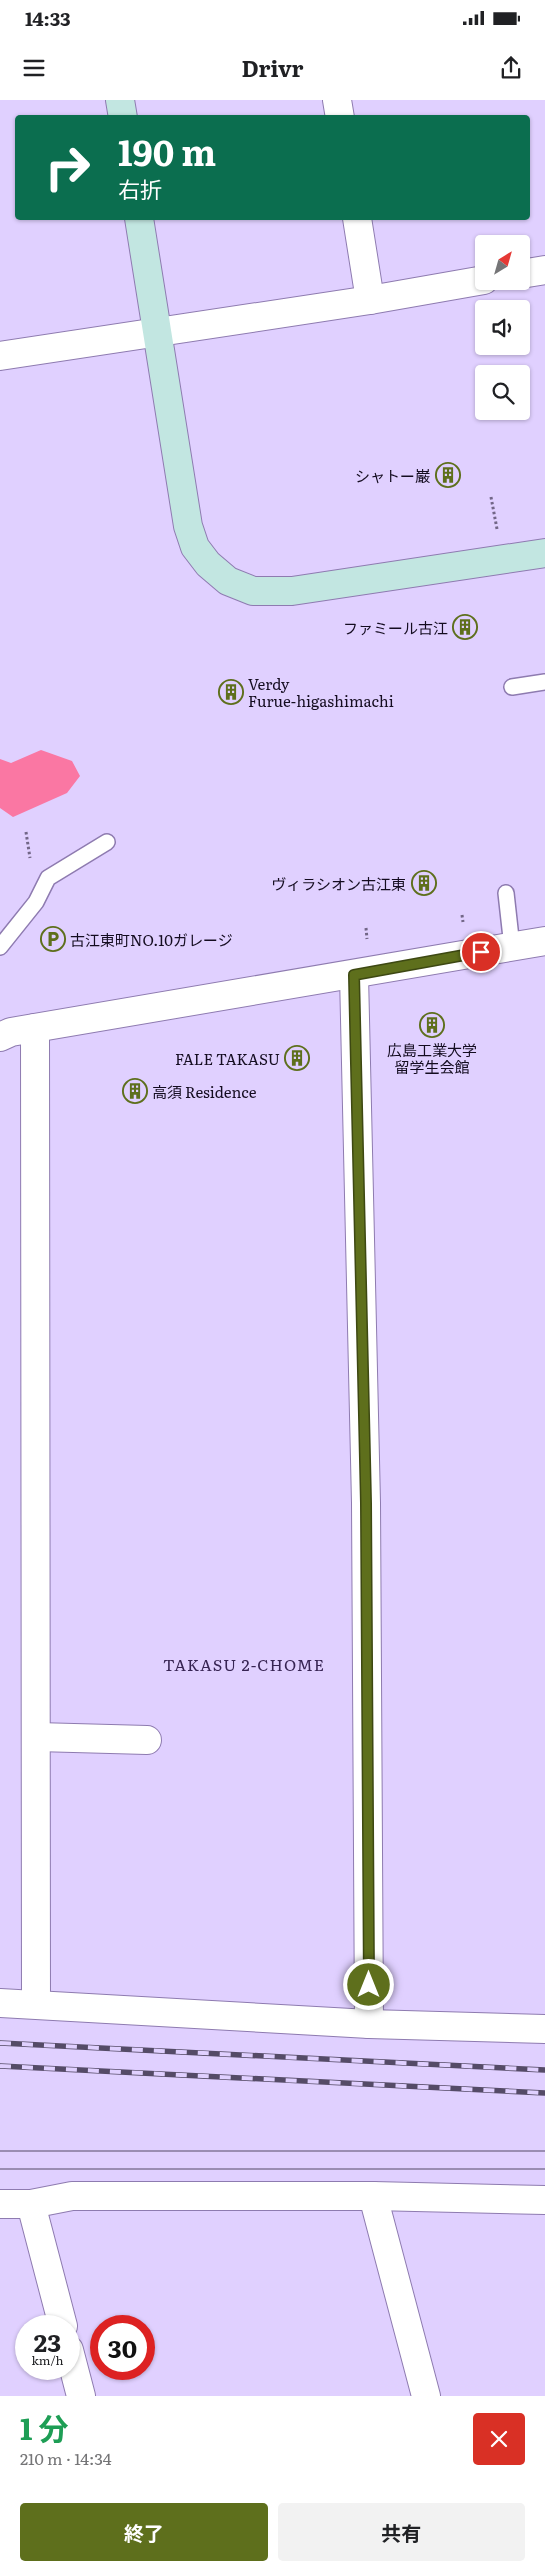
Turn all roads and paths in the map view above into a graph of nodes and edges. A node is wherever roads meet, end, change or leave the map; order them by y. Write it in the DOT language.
graph roads {
  1 [pos="120,100"];
  2 [pos="337,100"];
  3 [pos="122,115"];
  4 [pos="340,115"];
  5 [pos="139,220"];
  6 [pos="357,220"];
  7 [pos="545,270"];
  8 [pos="530,272"];
  9 [pos="475,282"];
  10 [pos="370,300"];
  11 [pos="157,332"];
  12 [pos="0,356"];
  13 [pos="491,497"];
  14 [pos="498,536"];
  15 [pos="545,553"];
  16 [pos="545,682"];
  17 [pos="512,687"];
  18 [pos="107,842"];
  19 [pos="506,893"];
  20 [pos="545,941"];
  21 [pos="0,947"];
  22 [pos="512,947"];
  23 [pos="354,975"];
  24 [pos="35,1028"];
  25 [pos="0,1037"];
  26 [pos="37,1737"];
  27 [pos="147,1740"];
  28 [pos="0,2003"];
  29 [pos="36,2004"];
  30 [pos="369,2024"];
  31 [pos="545,2029"];
  32 [pos="373,2196"];
  33 [pos="545,2200"];
  34 [pos="0,2204"];
  35 [pos="31,2204"];
  36 [pos="60,2315"];
  37 [pos="77,2380"];
  38 [pos="81,2396"];
  39 [pos="426,2396"];
  1 -- 3 [label="street"];
  2 -- 4 [label="street"];
  5 -- 11 [label="street"];
  6 -- 10 [label="street"];
  7 -- 8 [label="street"];
  9 -- 10 [label="street"];
  10 -- 11 [label="street"];
  11 -- 12 [label="street"];
  11 -- 15 [label="street"];
  13 -- 14 [label="path"];
  16 -- 17 [label="lane"];
  18 -- 21 [label="lane"];
  19 -- 22 [label="lane"];
  20 -- 22 [label="street"];
  22 -- 23 [label="street"];
  23 -- 24 [label="street"];
  23 -- 30 [label="street"];
  24 -- 25 [label="street"];
  24 -- 26 [label="street"];
  26 -- 27 [label="street"];
  26 -- 29 [label="street"];
  28 -- 29 [label="street"];
  29 -- 30 [label="street"];
  30 -- 31 [label="street"];
  32 -- 33 [label="street"];
  32 -- 35 [label="street"];
  32 -- 39 [label="street"];
  34 -- 35 [label="street"];
  35 -- 36 [label="street"];
  37 -- 38 [label="street"];
}
